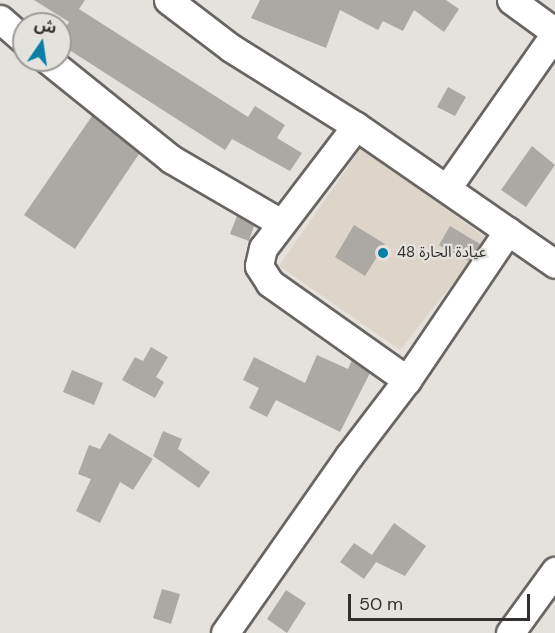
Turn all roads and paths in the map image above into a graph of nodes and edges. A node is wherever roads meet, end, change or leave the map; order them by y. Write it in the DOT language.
graph roads {
  1 [pos="6,0"];
  2 [pos="168,0"];
  3 [pos="511,0"];
  4 [pos="0,9"];
  5 [pos="0,19"];
  6 [pos="12,30"];
  7 [pos="555,33"];
  8 [pos="63,72"];
  9 [pos="356,126"];
  10 [pos="447,188"];
  11 [pos="281,224"];
  12 [pos="508,231"];
  13 [pos="555,264"];
  14 [pos="407,380"];
  15 [pos="555,571"];
  16 [pos="225,633"];
  17 [pos="510,633"];
  1 -- 4 [label="street"];
  2 -- 9 [label="street"];
  3 -- 7 [label="street"];
  5 -- 6 [label="street"];
  7 -- 10 [label="street"];
  8 -- 11 [label="street"];
  9 -- 10 [label="street"];
  9 -- 11 [label="street"];
  10 -- 12 [label="street"];
  11 -- 14 [label="street"];
  12 -- 13 [label="street"];
  12 -- 14 [label="street"];
  14 -- 16 [label="street"];
  15 -- 17 [label="street"];
}
